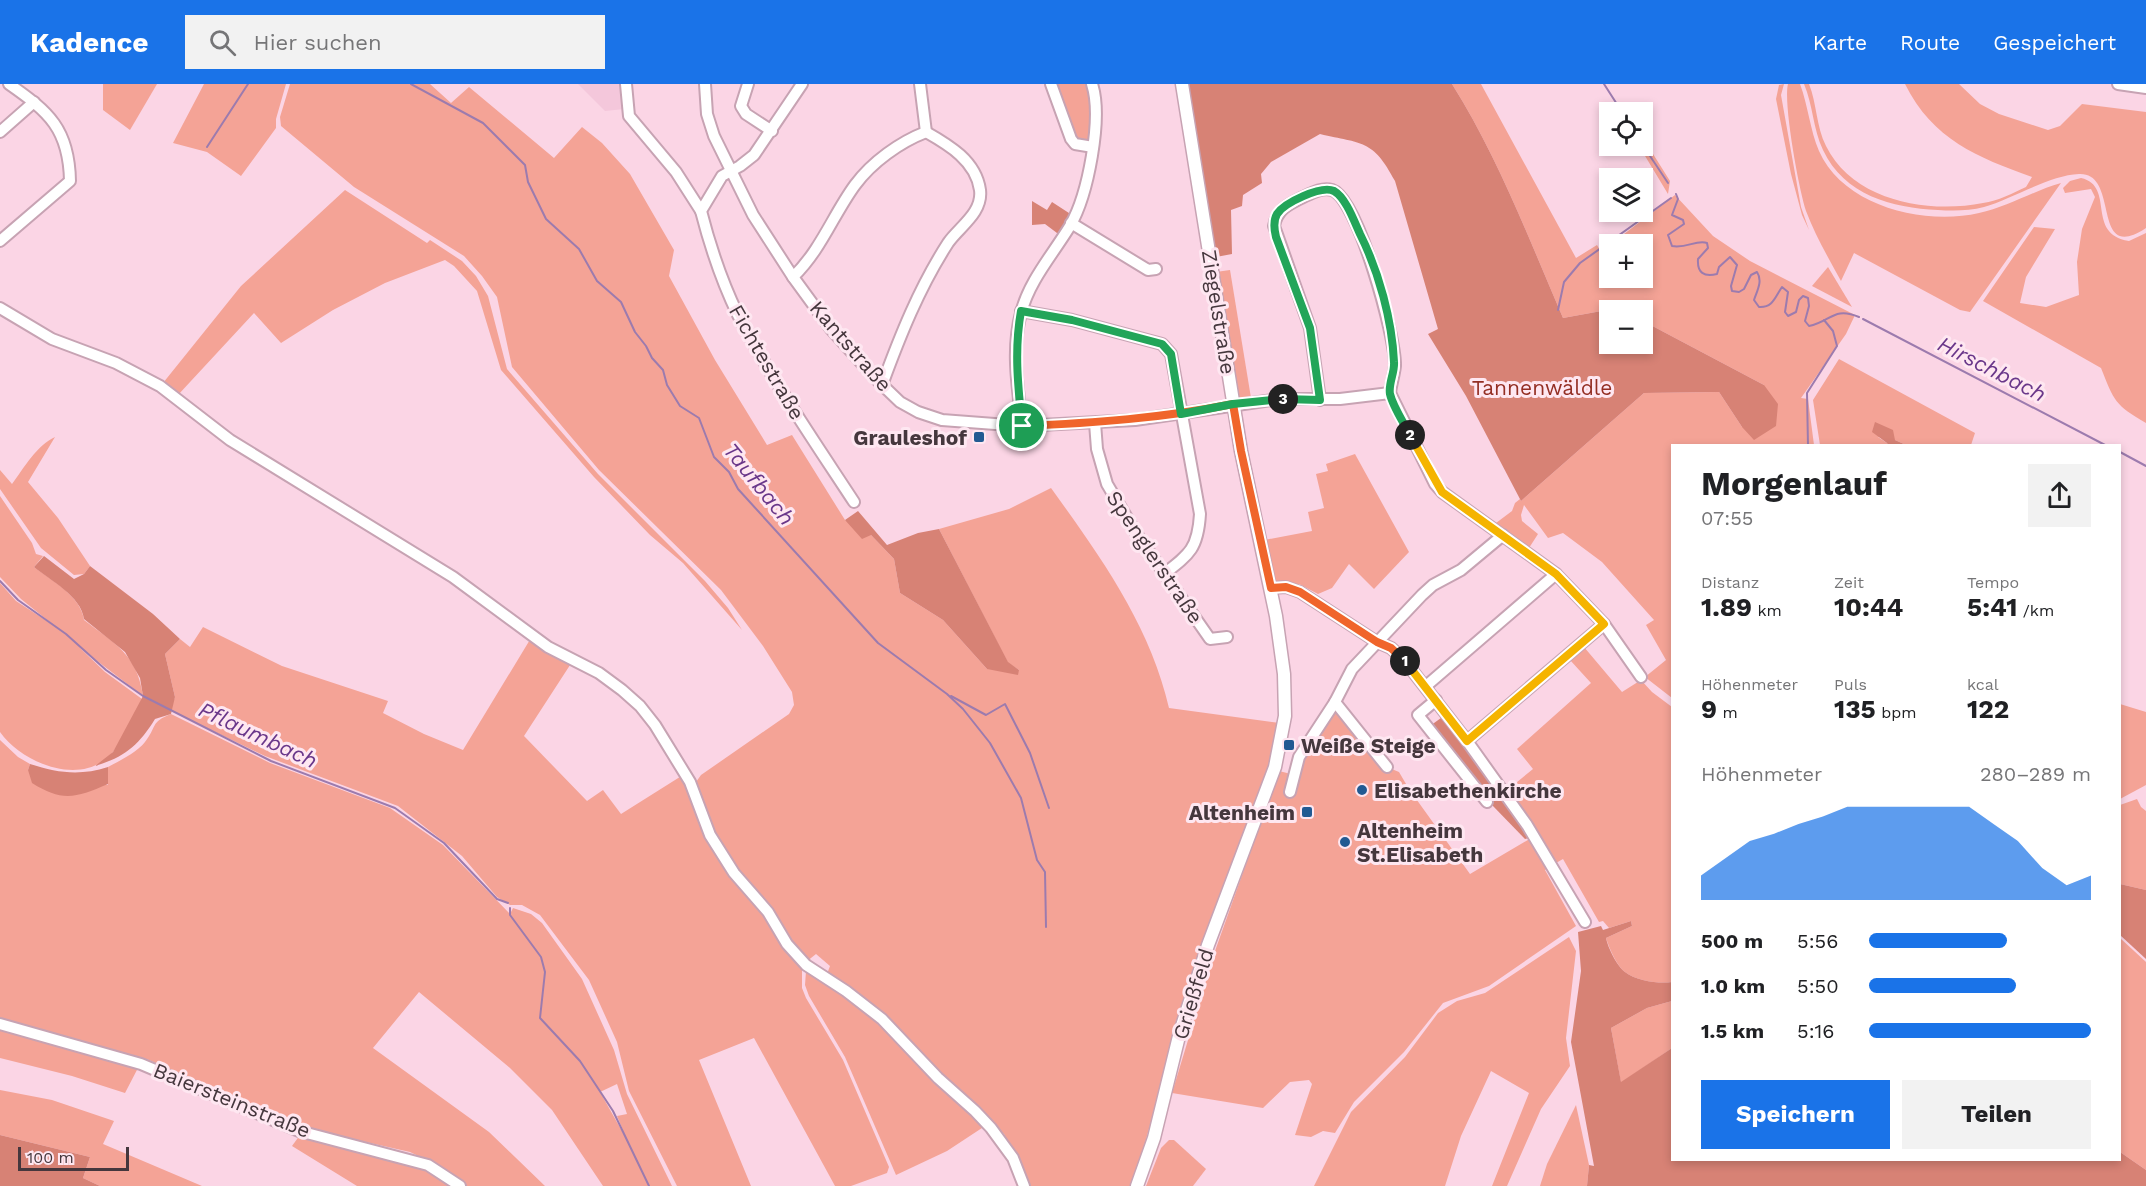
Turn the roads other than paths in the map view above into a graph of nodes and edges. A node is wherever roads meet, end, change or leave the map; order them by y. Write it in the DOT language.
graph roads {
  1 [pos="9,84"];
  2 [pos="626,84"];
  3 [pos="705,84"];
  4 [pos="748,84"];
  5 [pos="802,84"];
  6 [pos="920,84"];
  7 [pos="1051,84"];
  8 [pos="1092,84"];
  9 [pos="1182,84"];
  10 [pos="2118,84"];
  11 [pos="2146,88"];
  12 [pos="34,102"];
  13 [pos="772,130"];
  14 [pos="0,132"];
  15 [pos="926,132"];
  16 [pos="1093,147"];
  17 [pos="730,171"];
  18 [pos="700,211"];
  19 [pos="1071,223"];
  20 [pos="0,241"];
  21 [pos="1156,269"];
  22 [pos="794,277"];
  23 [pos="0,308"];
  24 [pos="1021,311"];
  25 [pos="882,385"];
  26 [pos="1390,393"];
  27 [pos="1320,400"];
  28 [pos="1233,404"];
  29 [pos="1181,414"];
  30 [pos="1095,423"];
  31 [pos="1022,426"];
  32 [pos="855,502"];
  33 [pos="1503,535"];
  34 [pos="1164,574"];
  35 [pos="1556,574"];
  36 [pos="1271,588"];
  37 [pos="1604,624"];
  38 [pos="1227,638"];
  39 [pos="1377,642"];
  40 [pos="1641,677"];
  41 [pos="1425,686"];
  42 [pos="1436,700"];
  43 [pos="1335,702"];
  44 [pos="1467,741"];
  45 [pos="1387,767"];
  46 [pos="1290,792"];
  47 [pos="1487,802"];
  48 [pos="1243,854"];
  49 [pos="1585,922"];
  50 [pos="0,1024"];
  51 [pos="460,1186"];
  52 [pos="1024,1186"];
  53 [pos="1137,1186"];
  1 -- 12 [label="street"];
  2 -- 18 [label="street, Fichtestraße"];
  3 -- 17 [label="street, Kantstraße"];
  4 -- 13 [label="street"];
  5 -- 13 [label="street"];
  6 -- 15 [label="street"];
  7 -- 16 [label="street"];
  8 -- 16 [label="street"];
  9 -- 28 [label="main road, Ziegelstraße"];
  10 -- 11 [label="street"];
  12 -- 14 [label="street"];
  12 -- 20 [label="street"];
  13 -- 17 [label="street"];
  15 -- 22 [label="street"];
  15 -- 25 [label="street"];
  16 -- 19 [label="street"];
  17 -- 18 [label="street"];
  17 -- 22 [label="street, Kantstraße"];
  18 -- 32 [label="street, Fichtestraße"];
  19 -- 21 [label="street"];
  19 -- 24 [label="street"];
  22 -- 25 [label="street, Kantstraße"];
  23 -- 52 [label="street"];
  24 -- 29 [label="street"];
  24 -- 31 [label="street"];
  25 -- 31 [label="street, Kantstraße"];
  26 -- 27 [label="street, Kantstraße"];
  26 -- 27 [label="street"];
  26 -- 33 [label="street"];
  27 -- 28 [label="street, Kantstraße"];
  28 -- 29 [label="street, Kantstraße"];
  28 -- 36 [label="main road, Ziegelstraße"];
  29 -- 30 [label="street, Kantstraße"];
  29 -- 34 [label="street"];
  30 -- 31 [label="street, Kantstraße"];
  30 -- 34 [label="street, Spenglerstraße"];
  33 -- 35 [label="street"];
  33 -- 39 [label="street"];
  34 -- 38 [label="street, Spenglerstraße"];
  35 -- 37 [label="street"];
  35 -- 41 [label="street"];
  36 -- 39 [label="street"];
  36 -- 48 [label="main road, Ziegelstraße"];
  37 -- 40 [label="street"];
  37 -- 44 [label="street"];
  39 -- 41 [label="street"];
  39 -- 43 [label="street"];
  41 -- 42 [label="street"];
  42 -- 44 [label="street"];
  42 -- 47 [label="street"];
  43 -- 45 [label="street"];
  43 -- 46 [label="street"];
  44 -- 49 [label="street"];
  48 -- 53 [label="main road, Grießfeld"];
  50 -- 51 [label="street, Baiersteinstraße"];
}
